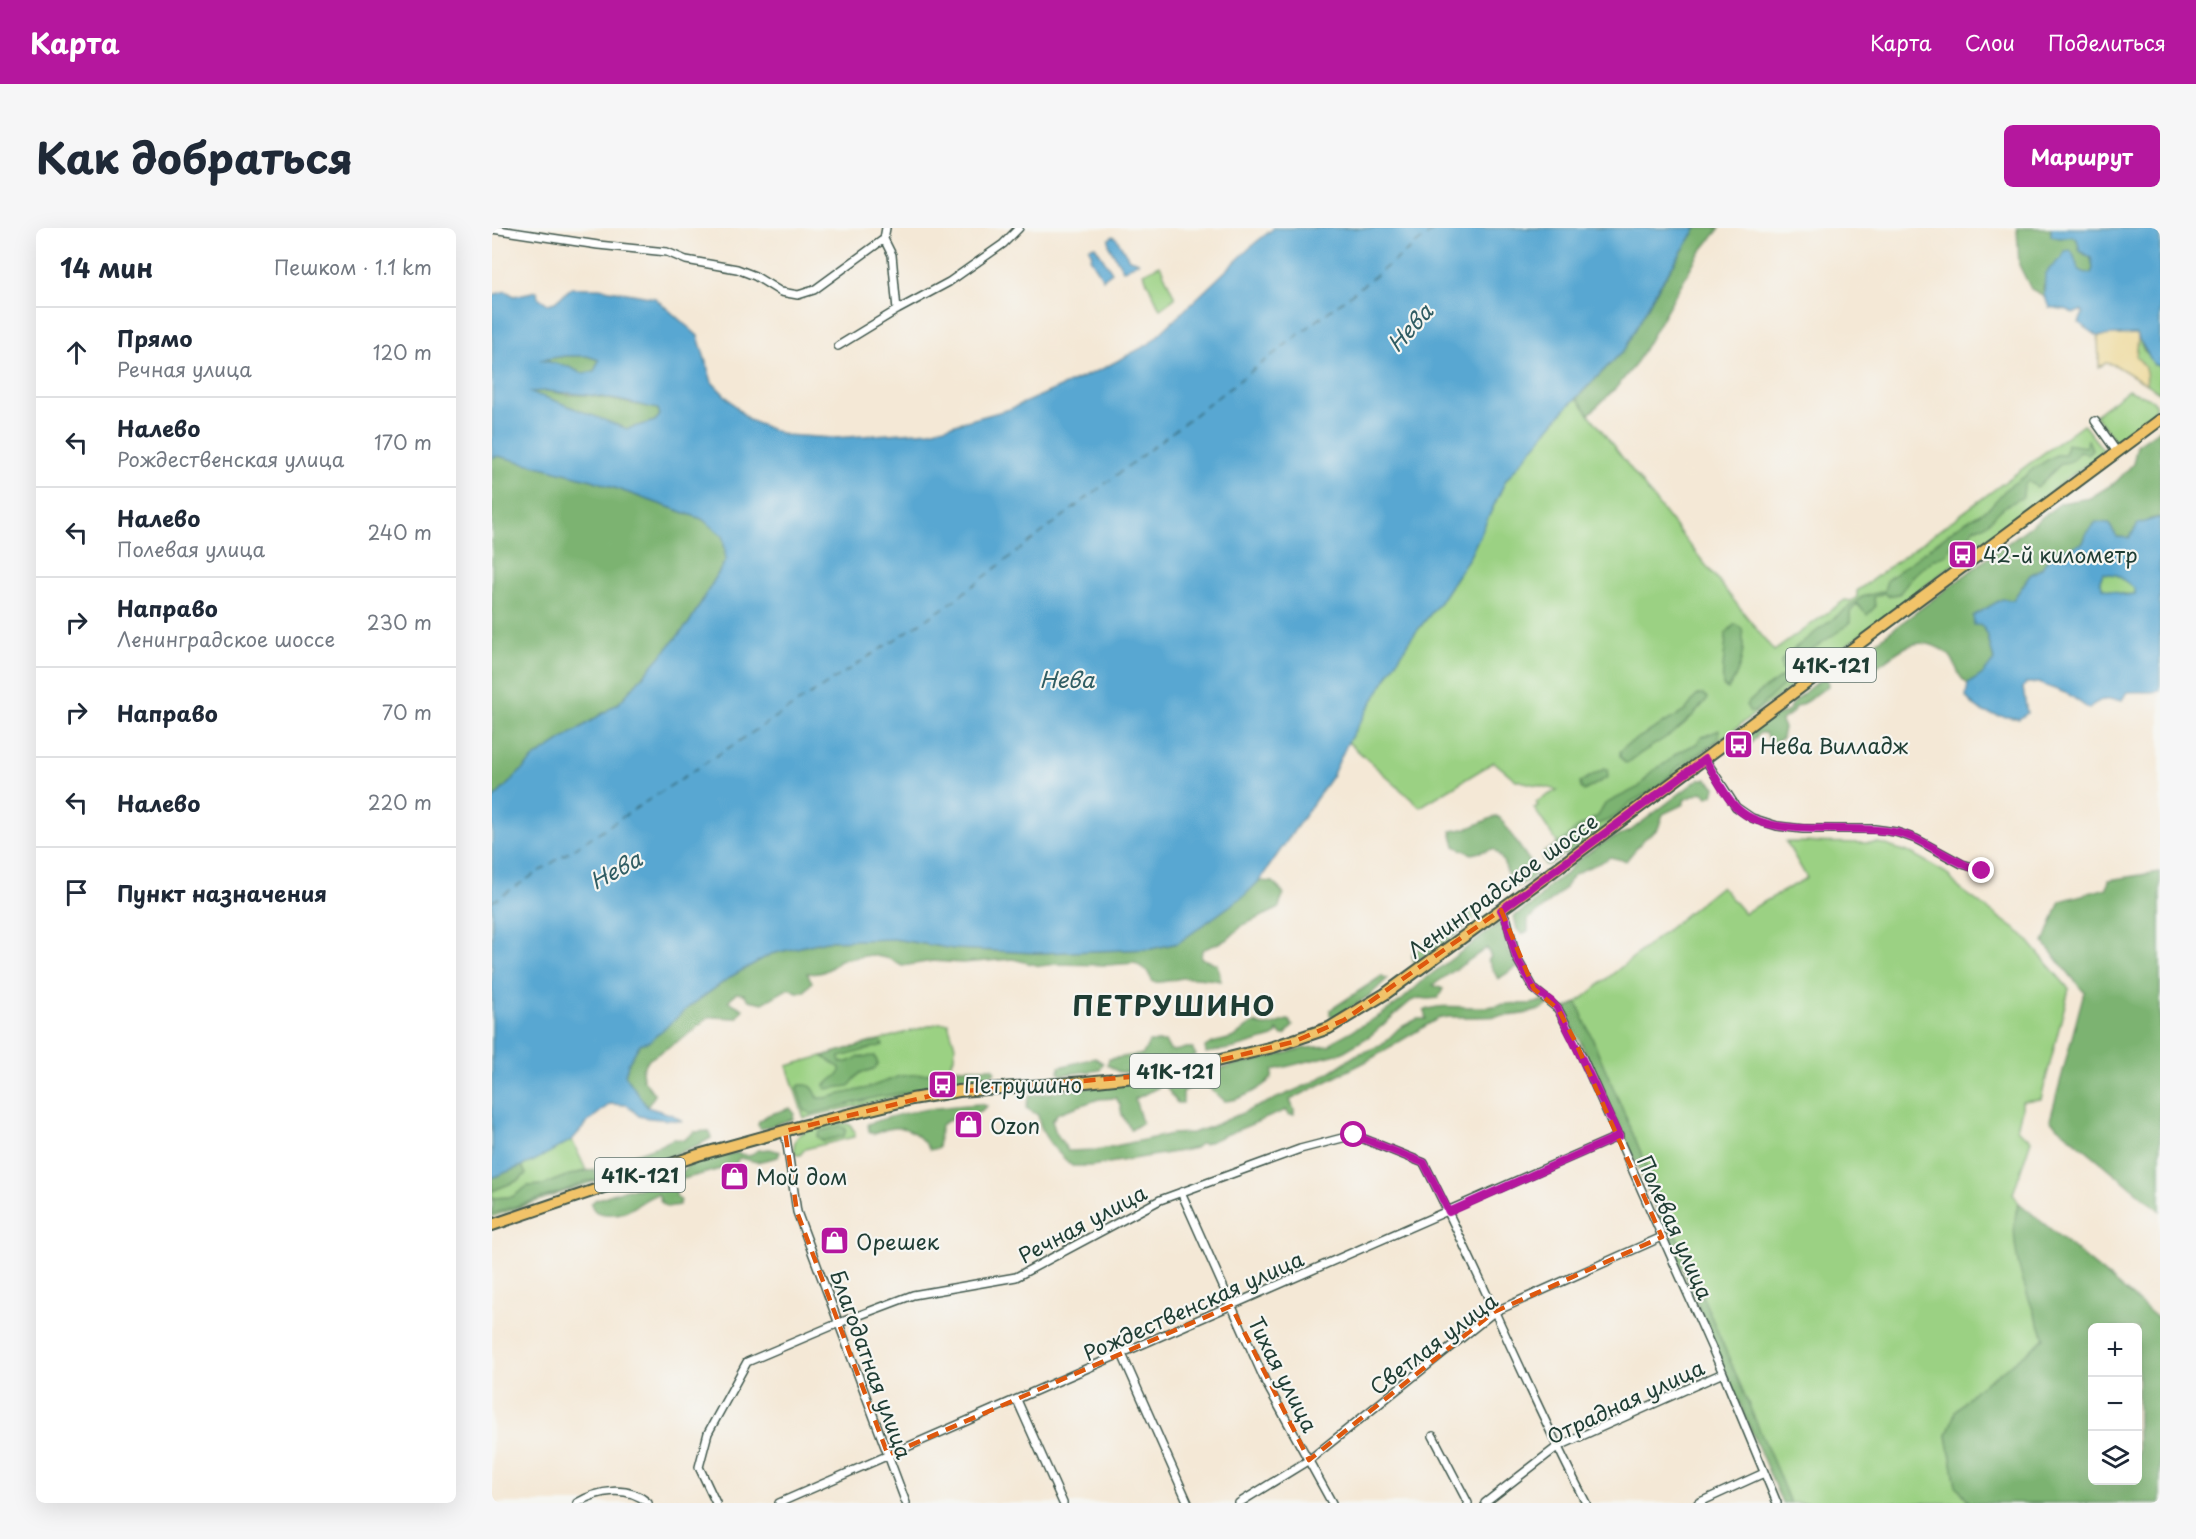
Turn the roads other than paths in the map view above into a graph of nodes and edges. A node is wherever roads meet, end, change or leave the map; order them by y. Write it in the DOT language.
graph roads {
  1 [pos="886,228"];
  2 [pos="1019,228"];
  3 [pos="492,229"];
  4 [pos="884,239"];
  5 [pos="897,310"];
  6 [pos="838,346"];
  7 [pos="2160,420"];
  8 [pos="2095,421"];
  9 [pos="2117,452"];
  10 [pos="1705,759"];
  11 [pos="1987,872"];
  12 [pos="1501,910"];
  13 [pos="785,1131"];
  14 [pos="1619,1136"];
  15 [pos="1181,1192"];
  16 [pos="1449,1212"];
  17 [pos="492,1225"];
  18 [pos="1662,1237"];
  19 [pos="1231,1306"];
  20 [pos="1494,1312"];
  21 [pos="839,1323"];
  22 [pos="1122,1354"];
  23 [pos="1723,1373"];
  24 [pos="1017,1400"];
  25 [pos="1433,1436"];
  26 [pos="1557,1447"];
  27 [pos="888,1455"];
  28 [pos="1309,1460"];
  29 [pos="1764,1473"];
  30 [pos="577,1503"];
  31 [pos="648,1503"];
  32 [pos="716,1503"];
  33 [pos="779,1503"];
  34 [pos="906,1503"];
  35 [pos="1063,1503"];
  36 [pos="1188,1503"];
  37 [pos="1239,1503"];
  38 [pos="1332,1503"];
  39 [pos="1468,1503"];
  40 [pos="1485,1503"];
  41 [pos="1586,1503"];
  42 [pos="1698,1503"];
  43 [pos="1777,1503"];
  1 -- 4 [label="street"];
  2 -- 5 [label="street"];
  3 -- 4 [label="street"];
  4 -- 5 [label="street"];
  5 -- 6 [label="street"];
  7 -- 9 [label="main road, Ленинградское шоссе / 41К-121"];
  8 -- 9 [label="street"];
  9 -- 10 [label="main road, Ленинградское шоссе / 41К-121"];
  10 -- 11 [label="street"];
  10 -- 12 [label="main road, Ленинградское шоссе / 41К-121"];
  12 -- 13 [label="main road, Ленинградское шоссе / 41К-121"];
  12 -- 14 [label="street, Полевая улица"];
  13 -- 17 [label="main road, Ленинградское шоссе / 41К-121"];
  13 -- 21 [label="street, Благодатная улица"];
  14 -- 16 [label="street, Рождественская улица"];
  14 -- 18 [label="street, Полевая улица"];
  15 -- 16 [label="street, Речная улица"];
  15 -- 19 [label="street, Тихая улица"];
  15 -- 21 [label="street, Речная улица"];
  16 -- 19 [label="street, Рождественская улица"];
  16 -- 20 [label="street, Речная улица"];
  18 -- 20 [label="street, Светлая улица"];
  18 -- 23 [label="street, Полевая улица"];
  19 -- 22 [label="street, Рождественская улица"];
  19 -- 28 [label="street, Тихая улица"];
  20 -- 26 [label="street, Речная улица"];
  20 -- 28 [label="street, Светлая улица"];
  21 -- 27 [label="street, Благодатная улица"];
  21 -- 32 [label="street, Речная улица"];
  22 -- 24 [label="street, Рождественская улица"];
  22 -- 36 [label="street"];
  23 -- 26 [label="street, Отрадная улица"];
  23 -- 29 [label="street, Полевая улица"];
  24 -- 27 [label="street, Рождественская улица"];
  24 -- 35 [label="street"];
  25 -- 39 [label="street"];
  26 -- 40 [label="street, Отрадная улица"];
  26 -- 41 [label="street, Речная улица"];
  27 -- 33 [label="street, Рождественская улица"];
  27 -- 34 [label="street, Благодатная улица"];
  28 -- 37 [label="street, Светлая улица"];
  28 -- 38 [label="street, Тихая улица"];
  29 -- 42 [label="street"];
  29 -- 43 [label="street, Полевая улица"];
  30 -- 31 [label="street"];
}
